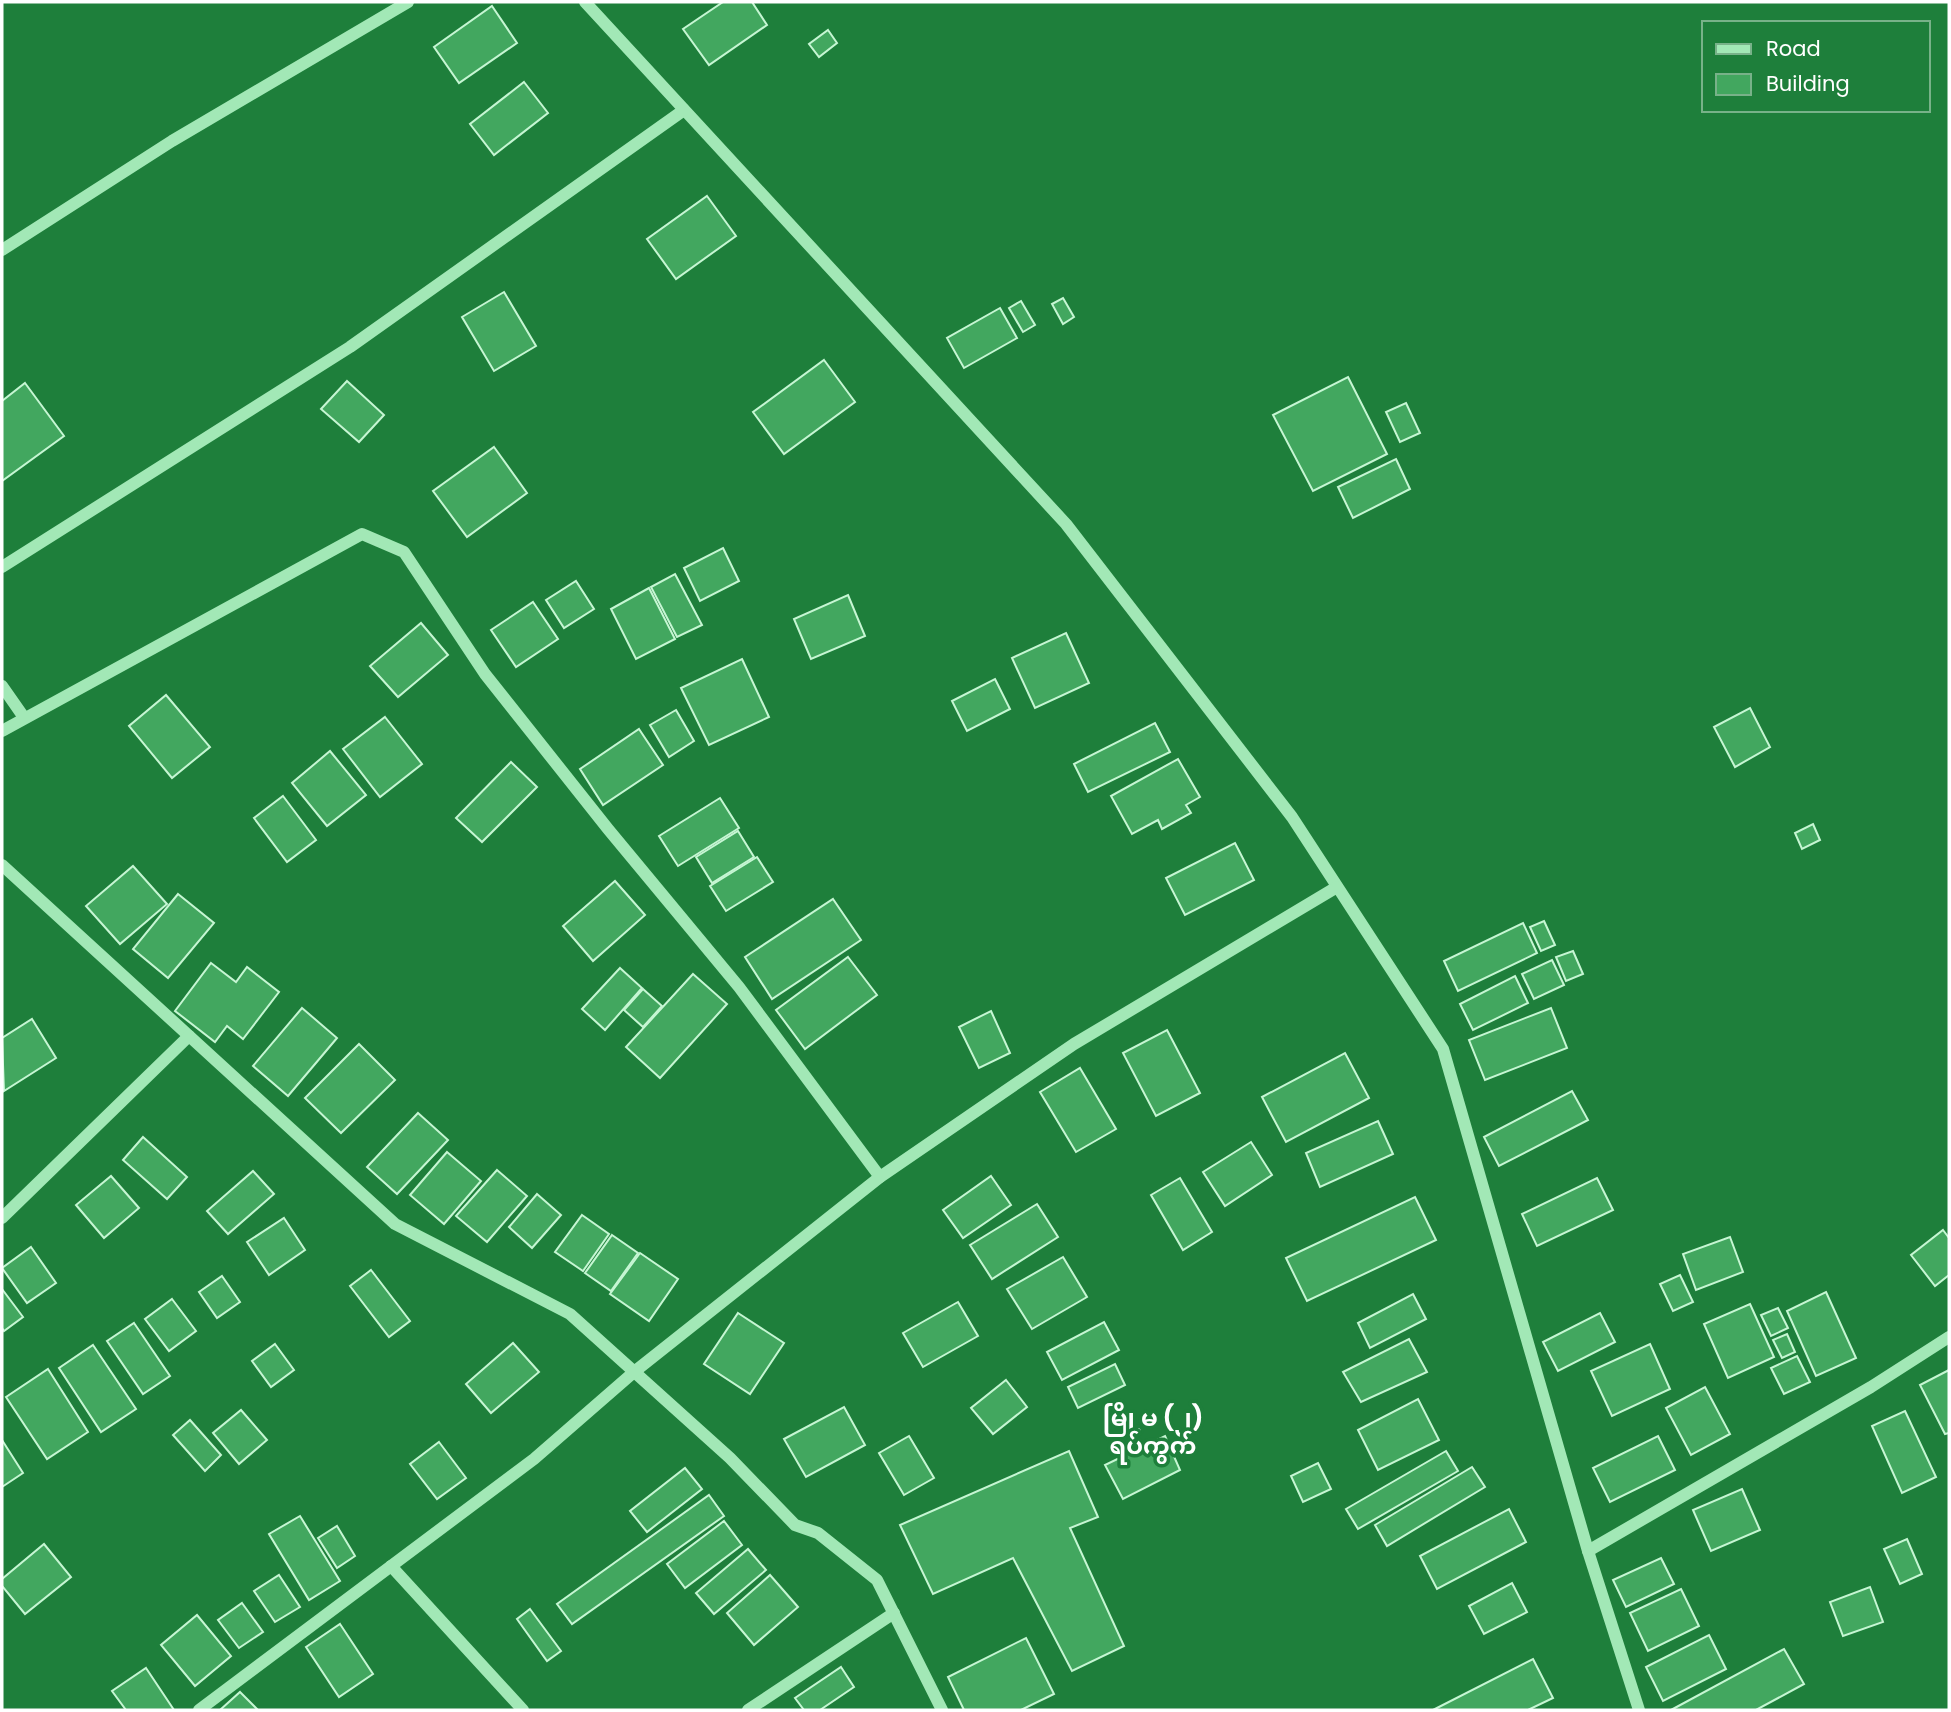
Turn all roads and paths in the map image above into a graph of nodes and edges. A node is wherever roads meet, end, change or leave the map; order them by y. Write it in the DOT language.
graph roads {
  1 [pos="408,2"];
  2 [pos="584,2"];
  3 [pos="684,110"];
  4 [pos="2,250"];
  5 [pos="2,567"];
  6 [pos="2,686"];
  7 [pos="23,716"];
  8 [pos="2,730"];
  9 [pos="2,865"];
  10 [pos="1337,887"];
  11 [pos="189,1037"];
  12 [pos="880,1177"];
  13 [pos="2,1218"];
  14 [pos="1949,1337"];
  15 [pos="634,1372"];
  16 [pos="1588,1551"];
  17 [pos="391,1566"];
  18 [pos="894,1613"];
  19 [pos="199,1710"];
  20 [pos="523,1710"];
  21 [pos="748,1710"];
  22 [pos="942,1710"];
  23 [pos="1639,1710"];
  1 -- 4 [label="street"];
  2 -- 3 [label="street"];
  3 -- 5 [label="street"];
  3 -- 10 [label="street"];
  6 -- 7 [label="street"];
  7 -- 8 [label="street"];
  7 -- 12 [label="street"];
  9 -- 11 [label="street"];
  10 -- 12 [label="street"];
  10 -- 16 [label="street"];
  11 -- 13 [label="street"];
  11 -- 15 [label="street"];
  12 -- 15 [label="street"];
  14 -- 16 [label="street"];
  15 -- 17 [label="street"];
  15 -- 18 [label="street"];
  16 -- 23 [label="street"];
  17 -- 19 [label="street"];
  17 -- 20 [label="street"];
  18 -- 21 [label="street"];
  18 -- 22 [label="street"];
}
